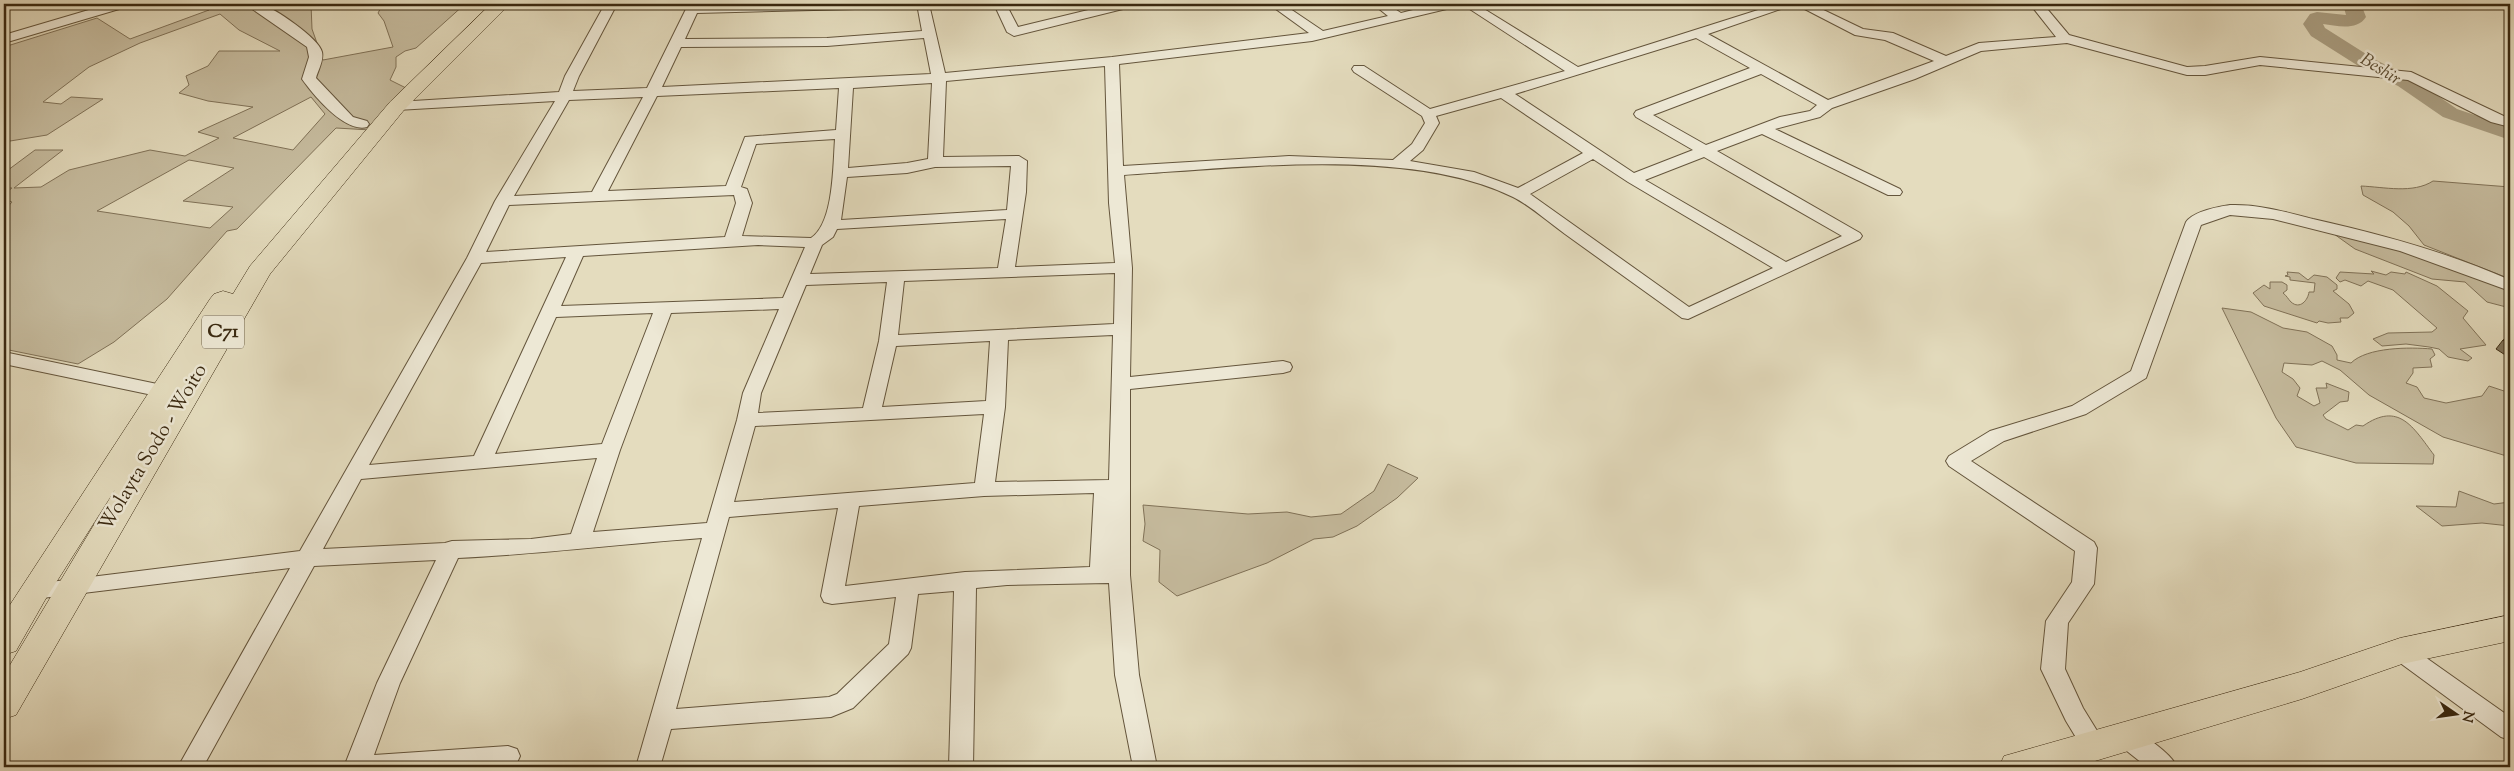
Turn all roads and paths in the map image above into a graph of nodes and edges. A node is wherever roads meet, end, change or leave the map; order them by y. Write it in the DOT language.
graph roads {
  1 [pos="122,4"];
  2 [pos="251,4"];
  3 [pos="483,4"];
  4 [pos="502,4"];
  5 [pos="611,4"];
  6 [pos="896,4"];
  7 [pos="922,4"];
  8 [pos="1000,4"];
  9 [pos="1127,4"];
  10 [pos="1275,4"];
  11 [pos="1378,4"];
  12 [pos="1451,4"];
  13 [pos="1468,4"];
  14 [pos="1790,4"];
  15 [pos="1801,4"];
  16 [pos="2036,4"];
  17 [pos="692,6"];
  18 [pos="1399,18"];
  19 [pos="1697,33"];
  20 [pos="929,34"];
  21 [pos="1320,35"];
  22 [pos="2064,38"];
  23 [pos="4,39"];
  24 [pos="676,43"];
  25 [pos="1944,60"];
  26 [pos="1112,61"];
  27 [pos="1359,69"];
  28 [pos="1761,69"];
  29 [pos="1576,72"];
  30 [pos="938,78"];
  31 [pos="846,84"];
  32 [pos="652,93"];
  33 [pos="1504,93"];
  34 [pos="564,96"];
  35 [pos="1827,105"];
  36 [pos="397,106"];
  37 [pos="1428,114"];
  38 [pos="2510,123"];
  39 [pos="362,124"];
  40 [pos="1763,129"];
  41 [pos="842,134"];
  42 [pos="1704,152"];
  43 [pos="1594,153"];
  44 [pos="935,162"];
  45 [pos="1397,164"];
  46 [pos="1116,171"];
  47 [pos="839,173"];
  48 [pos="1633,179"];
  49 [pos="732,190"];
  50 [pos="1894,192"];
  51 [pos="1519,194"];
  52 [pos="596,197"];
  53 [pos="503,201"];
  54 [pos="1013,214"];
  55 [pos="831,225"];
  56 [pos="732,242"];
  57 [pos="815,243"];
  58 [pos="577,252"];
  59 [pos="475,258"];
  60 [pos="1124,268"];
  61 [pos="1785,268"];
  62 [pos="1006,271"];
  63 [pos="896,276"];
  64 [pos="798,280"];
  65 [pos="2510,286"];
  66 [pos="791,303"];
  67 [pos="664,307"];
  68 [pos="551,312"];
  69 [pos="1122,329"];
  70 [pos="999,335"];
  71 [pos="888,341"];
  72 [pos="4,358"];
  73 [pos="1283,367"];
  74 [pos="1121,384"];
  75 [pos="162,391"];
  76 [pos="994,407"];
  77 [pos="872,414"];
  78 [pos="747,420"];
  79 [pos="610,450"];
  80 [pos="481,462"];
  81 [pos="355,473"];
  82 [pos="984,489"];
  83 [pos="850,500"];
  84 [pos="718,520"];
  85 [pos="579,541"];
  86 [pos="452,549"];
  87 [pos="308,558"];
  88 [pos="1110,575"];
  89 [pos="965,580"];
  90 [pos="72,586"];
  91 [pos="908,587"];
  92 [pos="34,592"];
  93 [pos="2510,628"];
  94 [pos="4,642"];
  95 [pos="2400,651"];
  96 [pos="4,705"];
  97 [pos="662,720"];
  98 [pos="2510,730"];
  99 [pos="2127,737"];
  100 [pos="2095,747"];
  101 [pos="2034,765"];
  102 [pos="190,767"];
  103 [pos="357,767"];
  104 [pos="503,767"];
  105 [pos="648,767"];
  106 [pos="960,767"];
  107 [pos="1146,767"];
  108 [pos="2165,767"];
  1 -- 23 [label="street"];
  2 -- 39 [label="street"];
  3 -- 39 [label="main road, Wolayta Sodo - Woito / C71"];
  4 -- 36 [label="main road, Wolayta Sodo - Woito / C71"];
  5 -- 34 [label="street"];
  6 -- 17 [label="street"];
  7 -- 20 [label="street"];
  8 -- 9 [label="street"];
  10 -- 21 [label="street"];
  11 -- 18 [label="street"];
  12 -- 18 [label="street"];
  13 -- 29 [label="street"];
  14 -- 19 [label="street"];
  15 -- 25 [label="street"];
  16 -- 22 [label="street"];
  17 -- 24 [label="street"];
  18 -- 21 [label="street"];
  19 -- 28 [label="street"];
  19 -- 29 [label="street"];
  20 -- 24 [label="street"];
  20 -- 30 [label="street"];
  21 -- 26 [label="street"];
  22 -- 25 [label="street"];
  22 -- 38 [label="street"];
  24 -- 32 [label="street"];
  25 -- 35 [label="street"];
  26 -- 30 [label="street"];
  26 -- 46 [label="street"];
  27 -- 37 [label="street"];
  28 -- 35 [label="street"];
  28 -- 42 [label="street"];
  29 -- 33 [label="street"];
  30 -- 31 [label="street"];
  30 -- 44 [label="street"];
  31 -- 32 [label="street"];
  31 -- 41 [label="street"];
  32 -- 34 [label="street"];
  32 -- 52 [label="street"];
  33 -- 37 [label="street"];
  33 -- 43 [label="street"];
  34 -- 36 [label="street"];
  34 -- 53 [label="street"];
  35 -- 40 [label="street"];
  36 -- 90 [label="main road, Wolayta Sodo - Woito / C71"];
  37 -- 45 [label="street"];
  39 -- 75 [label="main road, Wolayta Sodo - Woito / C71"];
  40 -- 42 [label="street"];
  40 -- 50 [label="street"];
  41 -- 47 [label="street"];
  41 -- 49 [label="street"];
  42 -- 48 [label="street"];
  42 -- 61 [label="street"];
  43 -- 48 [label="street"];
  43 -- 51 [label="street"];
  44 -- 47 [label="street"];
  44 -- 54 [label="street"];
  45 -- 46 [label="street"];
  45 -- 51 [label="street"];
  46 -- 60 [label="street"];
  47 -- 55 [label="street"];
  48 -- 61 [label="street"];
  49 -- 52 [label="street"];
  49 -- 56 [label="street"];
  51 -- 61 [label="street"];
  52 -- 53 [label="street"];
  53 -- 59 [label="street"];
  54 -- 55 [label="street"];
  54 -- 62 [label="street"];
  55 -- 57 [label="street"];
  56 -- 57 [label="street"];
  56 -- 58 [label="street"];
  57 -- 64 [label="street"];
  58 -- 59 [label="street"];
  58 -- 68 [label="street"];
  59 -- 81 [label="street"];
  60 -- 62 [label="street"];
  60 -- 69 [label="street"];
  62 -- 63 [label="street"];
  63 -- 64 [label="street"];
  63 -- 71 [label="street"];
  64 -- 66 [label="street"];
  65 -- 100 [label="street"];
  66 -- 67 [label="street"];
  66 -- 78 [label="street"];
  67 -- 68 [label="street"];
  67 -- 79 [label="street"];
  68 -- 80 [label="street"];
  69 -- 70 [label="street"];
  69 -- 74 [label="street"];
  70 -- 71 [label="street"];
  70 -- 76 [label="street"];
  71 -- 77 [label="street"];
  72 -- 75 [label="street"];
  73 -- 74 [label="street"];
  74 -- 88 [label="street"];
  75 -- 92 [label="main road, Wolayta Sodo - Woito / C71"];
  76 -- 77 [label="street"];
  76 -- 82 [label="street"];
  77 -- 78 [label="street"];
  78 -- 84 [label="street"];
  79 -- 80 [label="street"];
  79 -- 85 [label="street"];
  80 -- 81 [label="street"];
  81 -- 87 [label="street"];
  82 -- 83 [label="street"];
  82 -- 88 [label="street"];
  83 -- 84 [label="street"];
  83 -- 91 [label="street"];
  84 -- 85 [label="street"];
  84 -- 97 [label="street"];
  85 -- 86 [label="street"];
  86 -- 87 [label="street"];
  86 -- 103 [label="street"];
  87 -- 90 [label="street"];
  87 -- 102 [label="street"];
  88 -- 89 [label="street"];
  88 -- 107 [label="street"];
  89 -- 91 [label="street"];
  89 -- 106 [label="street"];
  90 -- 92 [label="street"];
  90 -- 96 [label="main road, Wolayta Sodo - Woito / C71"];
  91 -- 97 [label="street"];
  92 -- 94 [label="main road, Wolayta Sodo - Woito / C71"];
  93 -- 95 [label="main road"];
  95 -- 98 [label="street"];
  95 -- 99 [label="main road"];
  97 -- 105 [label="street"];
  99 -- 100 [label="main road"];
  99 -- 108 [label="street"];
  100 -- 101 [label="main road"];
  103 -- 104 [label="street"];
}
